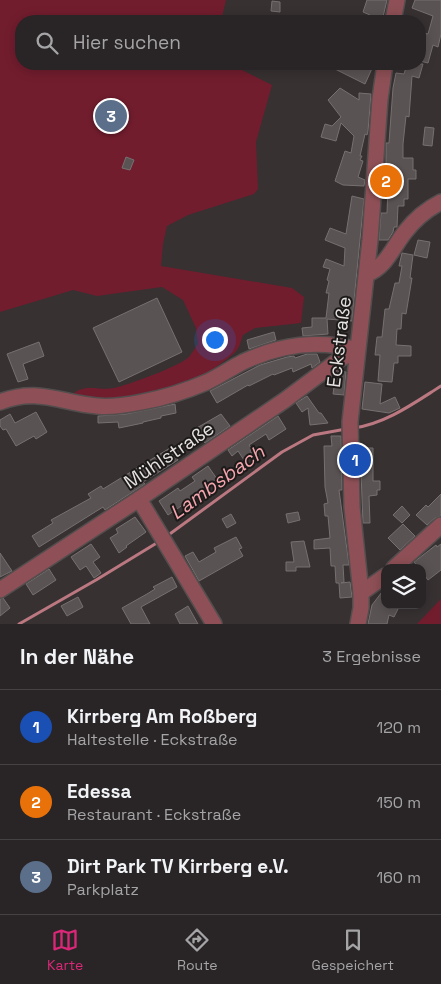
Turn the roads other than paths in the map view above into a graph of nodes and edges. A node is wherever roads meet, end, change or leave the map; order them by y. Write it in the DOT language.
graph roads {
  1 [pos="397,0"];
  2 [pos="394,15"];
  3 [pos="384,70"];
  4 [pos="441,202"];
  5 [pos="367,274"];
  6 [pos="358,350"];
  7 [pos="0,402"];
  8 [pos="139,499"];
  9 [pos="441,525"];
  10 [pos="398,564"];
  11 [pos="381,579"];
  12 [pos="0,590"];
  13 [pos="361,593"];
  14 [pos="214,624"];
  15 [pos="358,624"];
  1 -- 2 [label="street"];
  3 -- 5 [label="street, Eckstraße"];
  4 -- 5 [label="street"];
  5 -- 6 [label="street, Eckstraße"];
  6 -- 7 [label="street"];
  6 -- 8 [label="street, Mühlstraße"];
  6 -- 13 [label="street, Eckstraße"];
  8 -- 12 [label="street, Mühlstraße"];
  8 -- 14 [label="street"];
  9 -- 10 [label="street"];
  11 -- 13 [label="street"];
  13 -- 15 [label="street, Eckstraße"];
}
